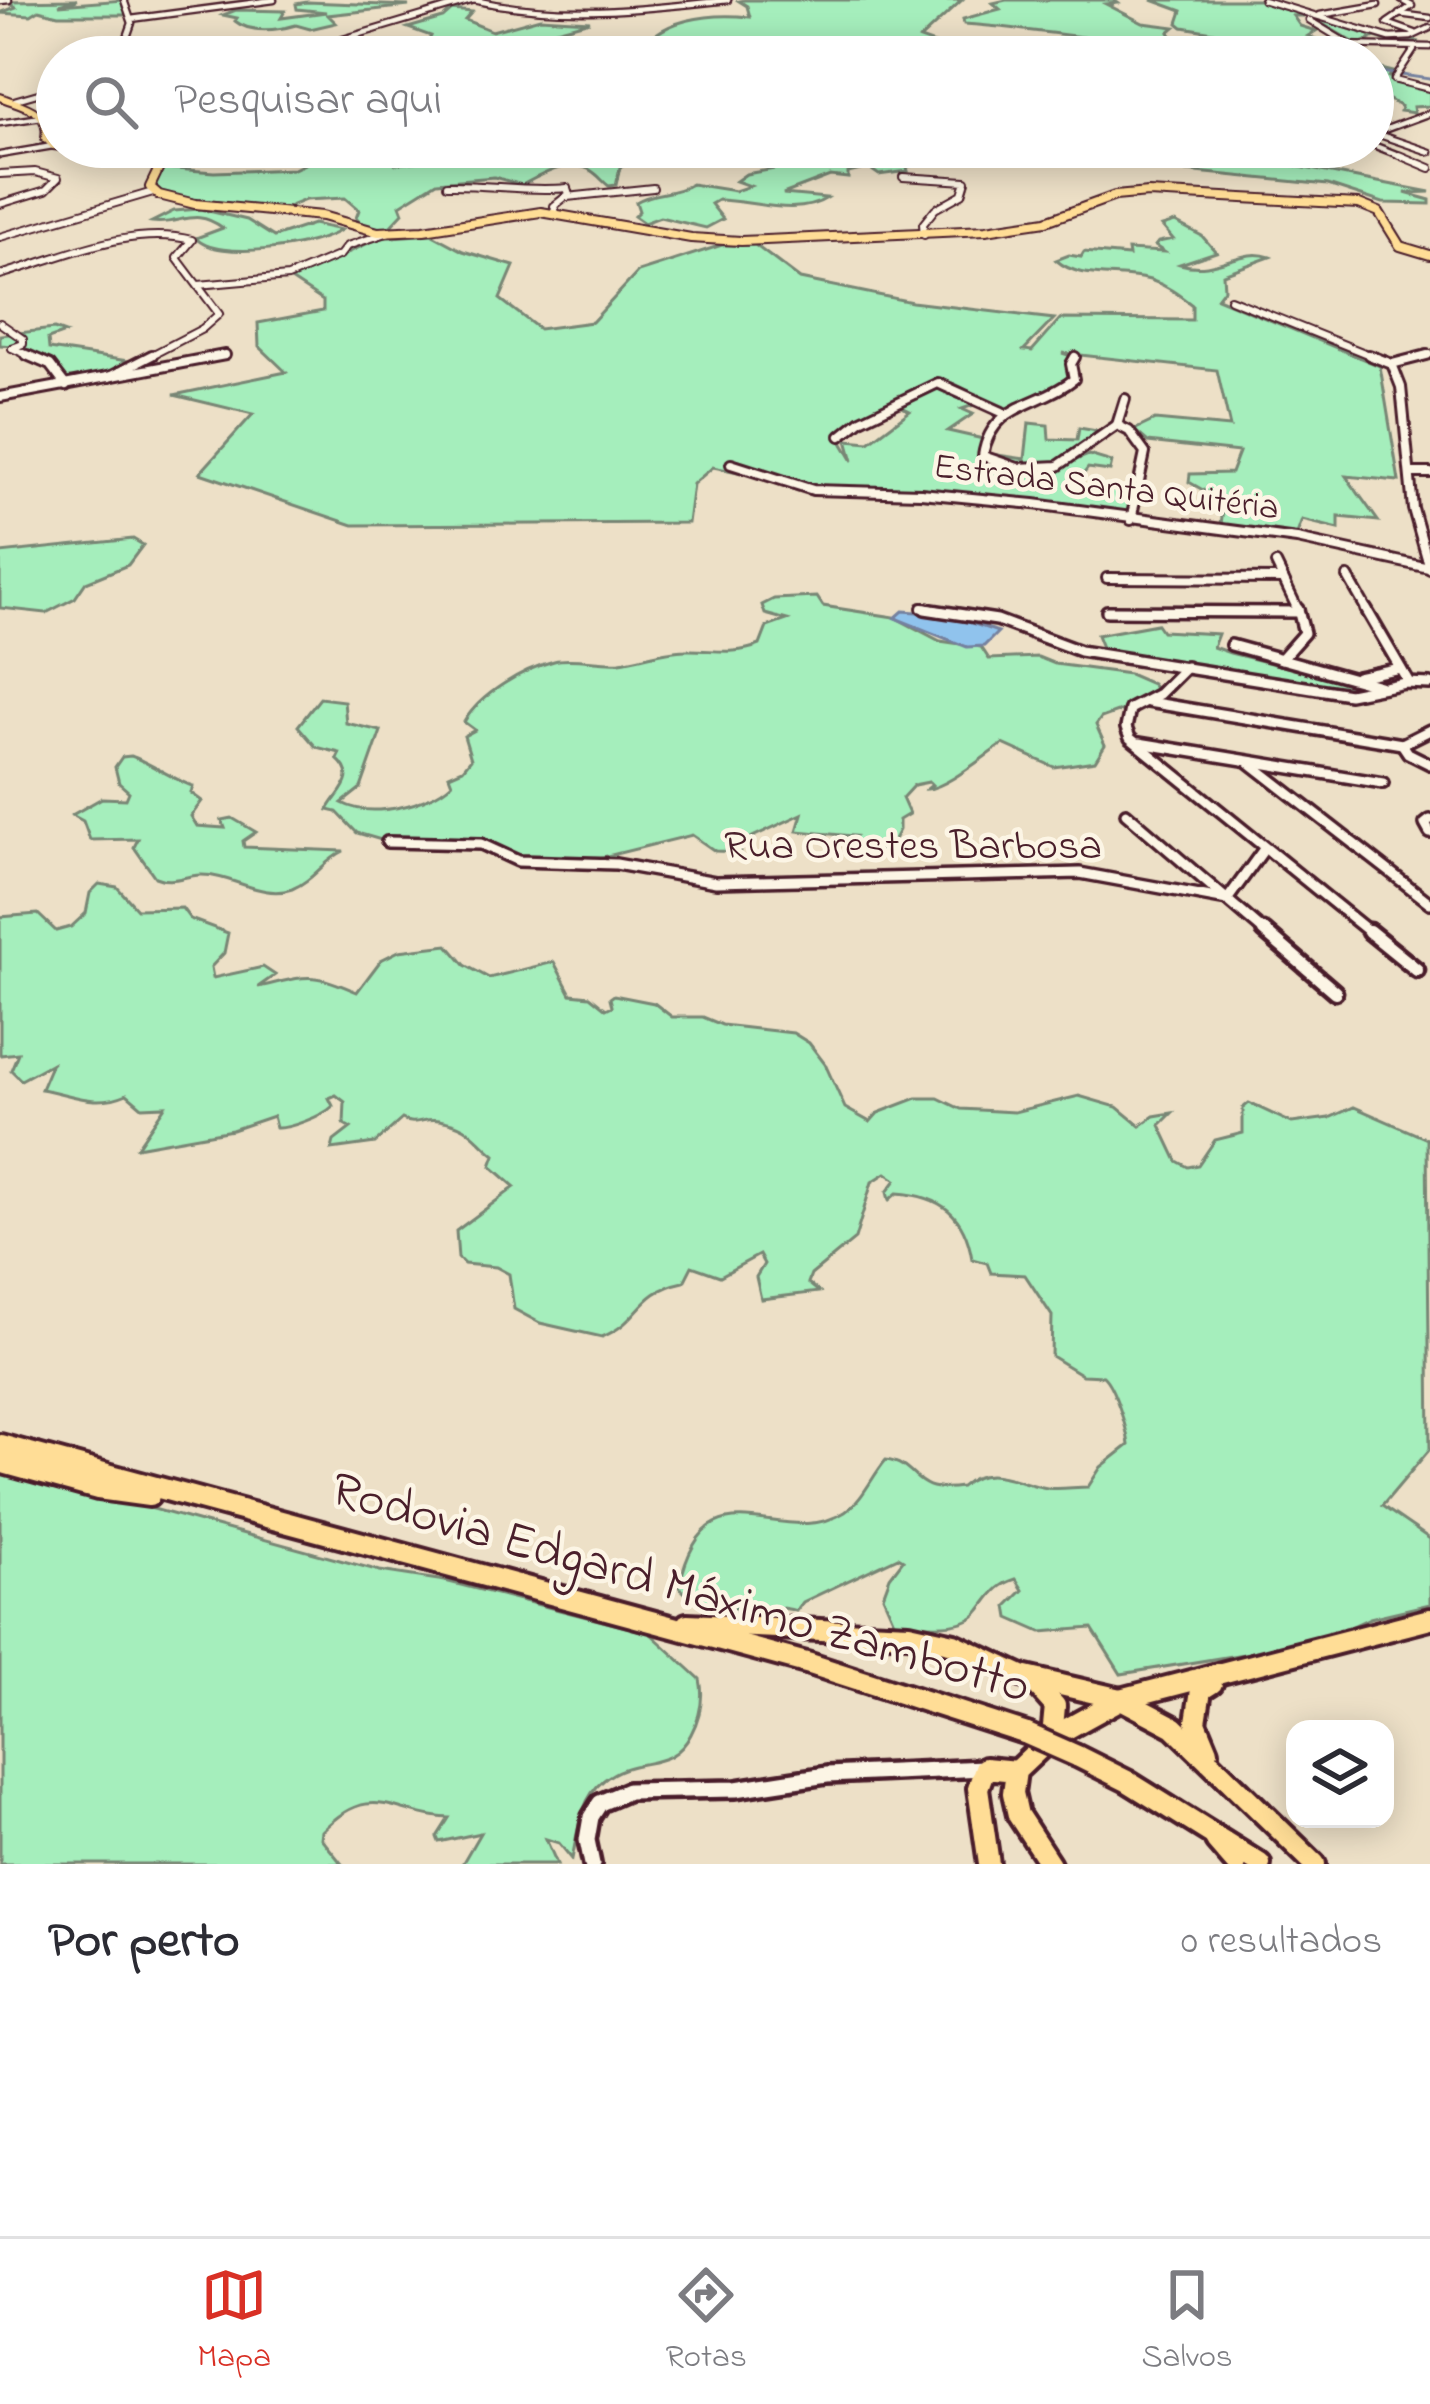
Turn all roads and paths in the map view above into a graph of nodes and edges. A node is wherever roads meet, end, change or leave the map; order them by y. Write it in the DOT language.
graph roads {
  1 [pos="9,0"];
  2 [pos="124,0"];
  3 [pos="274,0"];
  4 [pos="473,0"];
  5 [pos="728,0"];
  6 [pos="1263,0"];
  7 [pos="1401,0"];
  8 [pos="0,1"];
  9 [pos="1422,2"];
  10 [pos="1411,3"];
  11 [pos="1378,5"];
  12 [pos="1399,14"];
  13 [pos="1317,16"];
  14 [pos="1430,18"];
  15 [pos="131,19"];
  16 [pos="1309,20"];
  17 [pos="1430,28"];
  18 [pos="1418,34"];
  19 [pos="126,36"];
  20 [pos="353,36"];
  21 [pos="1336,36"];
  22 [pos="1383,36"];
  23 [pos="1394,37"];
  24 [pos="1406,44"];
  25 [pos="1430,46"];
  26 [pos="1394,49"];
  27 [pos="1414,50"];
  28 [pos="1430,89"];
  29 [pos="36,94"];
  30 [pos="0,97"];
  31 [pos="15,100"];
  32 [pos="36,113"];
  33 [pos="1430,113"];
  34 [pos="36,118"];
  35 [pos="0,123"];
  36 [pos="1394,126"];
  37 [pos="1394,142"];
  38 [pos="36,149"];
  39 [pos="1430,149"];
  40 [pos="1394,153"];
  41 [pos="0,155"];
  42 [pos="158,168"];
  43 [pos="1430,168"];
  44 [pos="0,174"];
  45 [pos="902,177"];
  46 [pos="447,185"];
  47 [pos="653,188"];
  48 [pos="153,192"];
  49 [pos="567,197"];
  50 [pos="0,204"];
  51 [pos="556,213"];
  52 [pos="390,232"];
  53 [pos="923,235"];
  54 [pos="0,236"];
  55 [pos="1430,255"];
  56 [pos="0,275"];
  57 [pos="198,285"];
  58 [pos="1231,298"];
  59 [pos="0,323"];
  60 [pos="12,347"];
  61 [pos="0,350"];
  62 [pos="1428,351"];
  63 [pos="225,355"];
  64 [pos="1075,357"];
  65 [pos="1392,364"];
  66 [pos="109,377"];
  67 [pos="66,386"];
  68 [pos="0,397"];
  69 [pos="1125,399"];
  70 [pos="1002,412"];
  71 [pos="1117,425"];
  72 [pos="841,436"];
  73 [pos="731,464"];
  74 [pos="1412,473"];
  75 [pos="1430,473"];
  76 [pos="1131,520"];
  77 [pos="1276,564"];
  78 [pos="1430,569"];
  79 [pos="1348,577"];
  80 [pos="1108,578"];
  81 [pos="1282,579"];
  82 [pos="922,608"];
  83 [pos="1107,611"];
  84 [pos="1298,612"];
  85 [pos="1231,645"];
  86 [pos="1098,654"];
  87 [pos="1281,659"];
  88 [pos="1186,667"];
  89 [pos="1400,668"];
  90 [pos="1096,673"];
  91 [pos="1354,678"];
  92 [pos="1408,681"];
  93 [pos="1430,684"];
  94 [pos="1380,686"];
  95 [pos="1148,702"];
  96 [pos="1430,730"];
  97 [pos="1135,743"];
  98 [pos="1402,744"];
  99 [pos="1248,761"];
  100 [pos="1430,764"];
  101 [pos="1383,784"];
  102 [pos="1126,813"];
  103 [pos="1430,820"];
  104 [pos="1430,833"];
  105 [pos="387,842"];
  106 [pos="1264,849"];
  107 [pos="1227,899"];
  108 [pos="1430,903"];
  109 [pos="1417,970"];
  110 [pos="1335,992"];
  111 [pos="0,1445"];
  112 [pos="0,1462"];
  113 [pos="190,1501"];
  114 [pos="1430,1619"];
  115 [pos="663,1624"];
  116 [pos="1227,1674"];
  117 [pos="1022,1676"];
  118 [pos="1121,1699"];
  119 [pos="1052,1737"];
  120 [pos="985,1768"];
  121 [pos="1016,1771"];
  122 [pos="1222,1774"];
  123 [pos="1205,1828"];
  124 [pos="592,1864"];
  125 [pos="989,1864"];
  126 [pos="1050,1864"];
  127 [pos="1236,1864"];
  128 [pos="1260,1864"];
  129 [pos="1315,1864"];
  1 -- 8 [label="street"];
  2 -- 15 [label="street"];
  3 -- 15 [label="street"];
  4 -- 5 [label="street"];
  4 -- 20 [label="street"];
  6 -- 13 [label="street"];
  7 -- 10 [label="street"];
  9 -- 10 [label="street"];
  10 -- 12 [label="street"];
  11 -- 13 [label="street"];
  12 -- 14 [label="street"];
  12 -- 18 [label="street"];
  13 -- 22 [label="street"];
  15 -- 19 [label="street"];
  16 -- 21 [label="street"];
  17 -- 18 [label="street"];
  18 -- 23 [label="street"];
  24 -- 25 [label="street"];
  25 -- 27 [label="street"];
  26 -- 27 [label="street"];
  27 -- 28 [label="street"];
  29 -- 31 [label="street"];
  30 -- 31 [label="main road"];
  31 -- 32 [label="main road"];
  33 -- 36 [label="street"];
  34 -- 35 [label="street"];
  37 -- 39 [label="street"];
  38 -- 41 [label="street"];
  40 -- 43 [label="street"];
  42 -- 48 [label="main road"];
  44 -- 50 [label="street"];
  45 -- 53 [label="street"];
  46 -- 49 [label="street"];
  47 -- 49 [label="street"];
  48 -- 52 [label="main road"];
  48 -- 54 [label="street"];
  49 -- 51 [label="street"];
  51 -- 52 [label="main road"];
  51 -- 53 [label="main road"];
  52 -- 57 [label="street"];
  53 -- 55 [label="main road"];
  56 -- 57 [label="street"];
  57 -- 66 [label="street"];
  58 -- 65 [label="street"];
  59 -- 60 [label="street"];
  60 -- 61 [label="street"];
  60 -- 67 [label="street"];
  62 -- 65 [label="street"];
  63 -- 66 [label="street"];
  64 -- 70 [label="street"];
  65 -- 74 [label="street"];
  66 -- 67 [label="street"];
  67 -- 68 [label="street"];
  69 -- 71 [label="street"];
  70 -- 71 [label="street"];
  70 -- 72 [label="street"];
  71 -- 76 [label="street"];
  73 -- 76 [label="street, Estrada Santa Quitéria"];
  74 -- 75 [label="street"];
  74 -- 78 [label="street"];
  76 -- 78 [label="street, Estrada Santa Quitéria"];
  77 -- 81 [label="street"];
  79 -- 89 [label="street"];
  80 -- 81 [label="street"];
  81 -- 84 [label="street"];
  82 -- 86 [label="street"];
  83 -- 84 [label="street"];
  84 -- 87 [label="street"];
  85 -- 87 [label="street"];
  86 -- 88 [label="street"];
  86 -- 90 [label="street"];
  87 -- 91 [label="street"];
  88 -- 94 [label="street"];
  88 -- 95 [label="street"];
  89 -- 91 [label="street"];
  89 -- 92 [label="street"];
  91 -- 94 [label="street"];
  92 -- 93 [label="street"];
  92 -- 94 [label="street"];
  95 -- 97 [label="street"];
  95 -- 98 [label="street"];
  96 -- 98 [label="street"];
  97 -- 99 [label="street"];
  97 -- 106 [label="street"];
  98 -- 100 [label="street"];
  99 -- 101 [label="street"];
  99 -- 108 [label="street"];
  102 -- 107 [label="street"];
  103 -- 104 [label="street"];
  105 -- 107 [label="street, Rua Orestes Barbosa"];
  106 -- 107 [label="street"];
  106 -- 109 [label="street"];
  107 -- 110 [label="street"];
  111 -- 113 [label="main road, Rodovia Edgard Máximo Zambotto"];
  112 -- 113 [label="main road, Rodovia Edgard Máximo Zambotto"];
  113 -- 115 [label="main road, Rodovia Edgard Máximo Zambotto"];
  114 -- 116 [label="main road"];
  115 -- 117 [label="main road"];
  115 -- 123 [label="main road, Rodovia Edgard Máximo Zambotto, bridge"];
  116 -- 118 [label="main road"];
  116 -- 122 [label="main road"];
  117 -- 118 [label="main road"];
  117 -- 119 [label="main road"];
  118 -- 119 [label="main road"];
  118 -- 122 [label="main road"];
  119 -- 121 [label="main road"];
  120 -- 121 [label="main road"];
  120 -- 124 [label="street"];
  120 -- 125 [label="main road"];
  121 -- 126 [label="main road"];
  122 -- 129 [label="main road"];
  123 -- 127 [label="main road"];
  123 -- 128 [label="main road, Rodovia Edgard Máximo Zambotto"];
}
